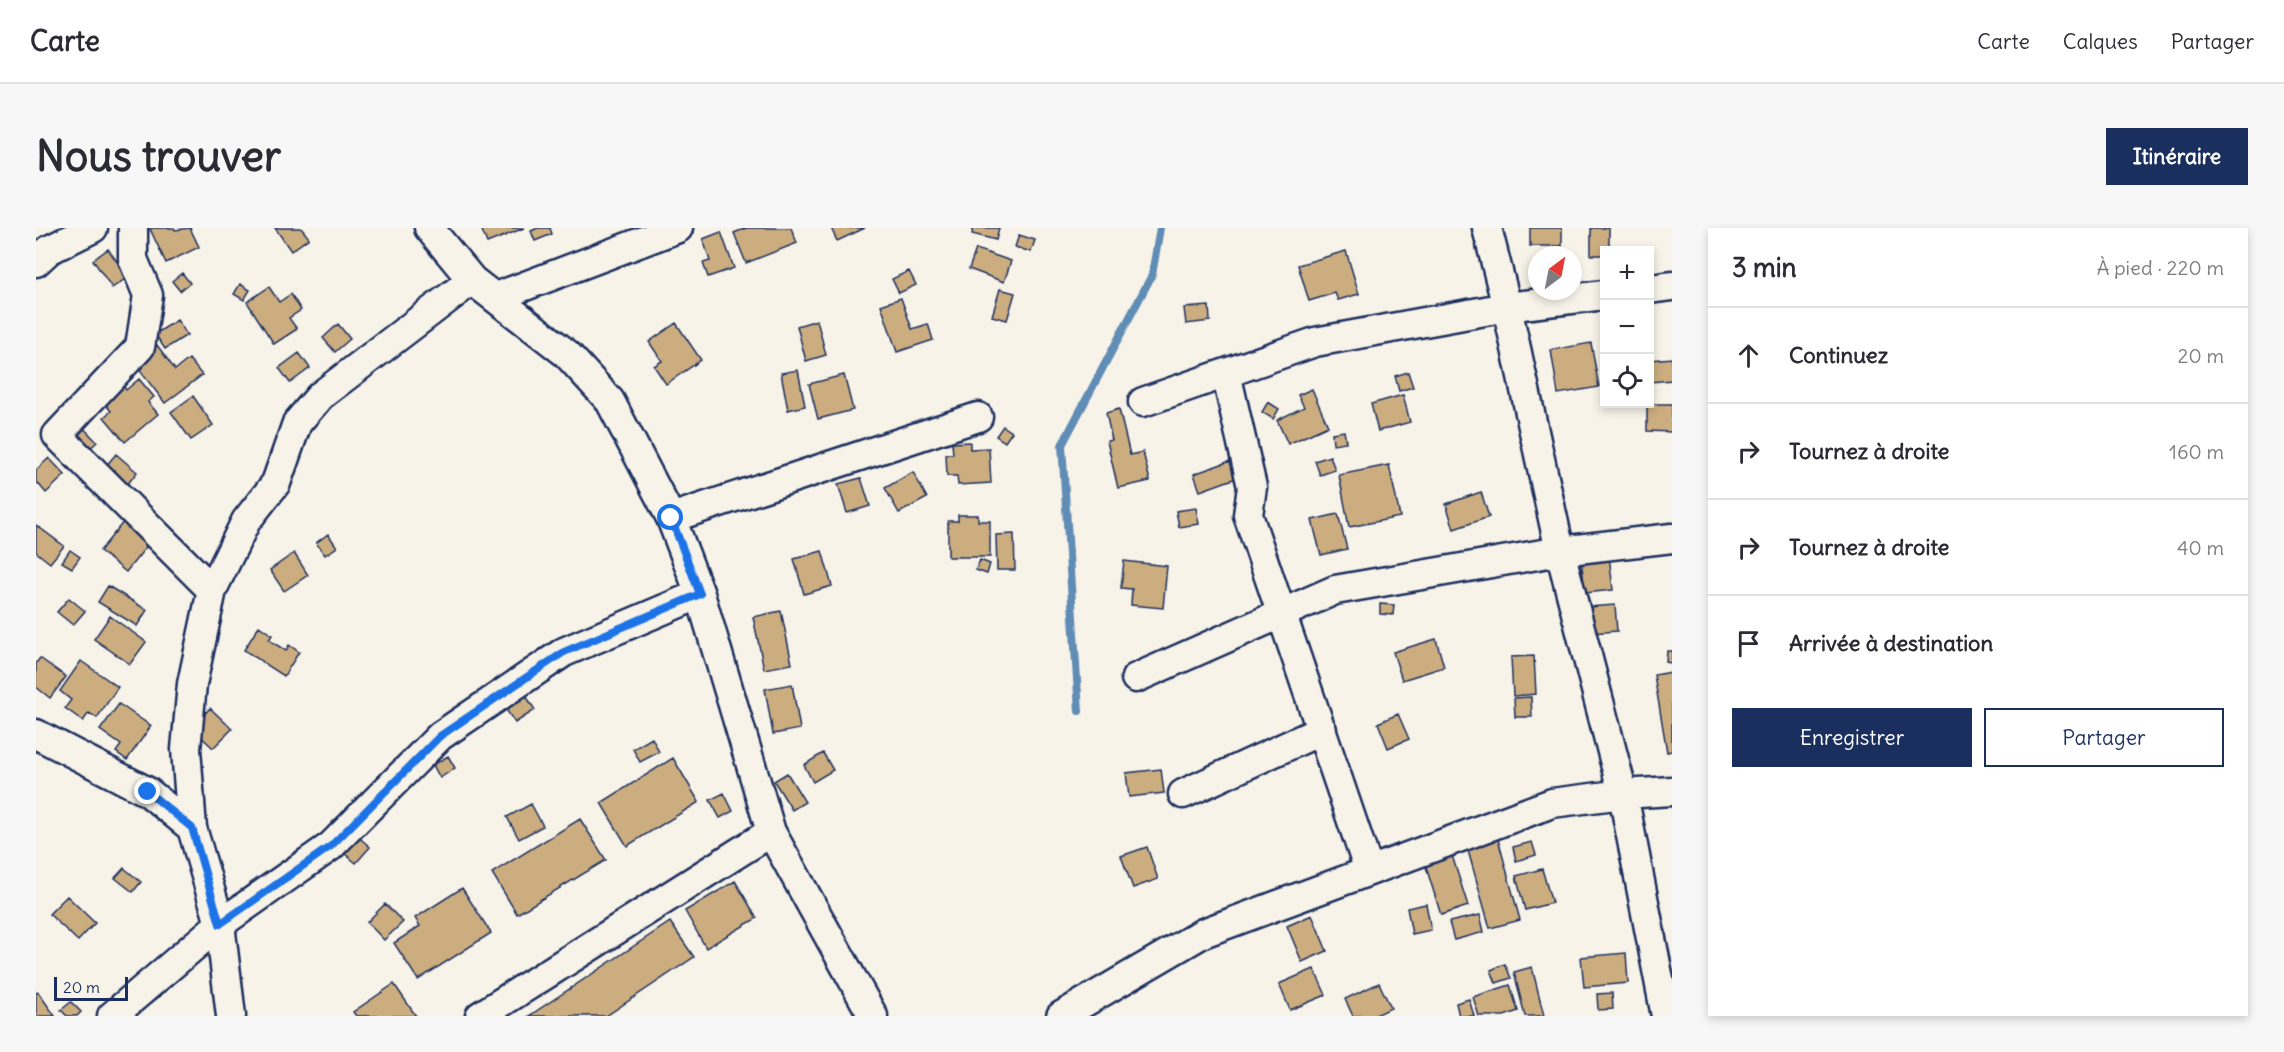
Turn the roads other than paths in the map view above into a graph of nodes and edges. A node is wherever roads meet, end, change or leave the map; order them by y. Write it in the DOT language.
graph roads {
  1 [pos="93,228"];
  2 [pos="133,228"];
  3 [pos="429,228"];
  4 [pos="678,228"];
  5 [pos="1487,228"];
  6 [pos="36,262"];
  7 [pos="472,280"];
  8 [pos="1672,286"];
  9 [pos="1654,288"];
  10 [pos="1600,296"];
  11 [pos="496,297"];
  12 [pos="1507,307"];
  13 [pos="1226,373"];
  14 [pos="1143,402"];
  15 [pos="978,417"];
  16 [pos="671,518"];
  17 [pos="1672,538"];
  18 [pos="1560,551"];
  19 [pos="212,590"];
  20 [pos="700,594"];
  21 [pos="1282,613"];
  22 [pos="1136,678"];
  23 [pos="1322,730"];
  24 [pos="36,734"];
  25 [pos="1672,791"];
  26 [pos="1184,794"];
  27 [pos="1623,794"];
  28 [pos="192,828"];
  29 [pos="771,832"];
  30 [pos="1369,871"];
  31 [pos="220,924"];
  32 [pos="112,1016"];
  33 [pos="231,1016"];
  34 [pos="480,1016"];
  35 [pos="873,1016"];
  36 [pos="1060,1016"];
  37 [pos="1666,1016"];
  1 -- 6 [label="street"];
  2 -- 19 [label="street"];
  3 -- 7 [label="street"];
  4 -- 11 [label="street"];
  5 -- 12 [label="street"];
  7 -- 11 [label="street"];
  7 -- 19 [label="street"];
  8 -- 9 [label="street"];
  10 -- 12 [label="street"];
  11 -- 16 [label="street"];
  12 -- 13 [label="street"];
  12 -- 18 [label="street"];
  13 -- 14 [label="street"];
  13 -- 21 [label="street"];
  15 -- 16 [label="street"];
  16 -- 20 [label="street"];
  17 -- 18 [label="street"];
  18 -- 21 [label="street"];
  18 -- 27 [label="street"];
  19 -- 28 [label="street"];
  20 -- 29 [label="street"];
  20 -- 31 [label="street"];
  21 -- 22 [label="street"];
  21 -- 23 [label="street"];
  23 -- 26 [label="street"];
  23 -- 30 [label="street"];
  24 -- 28 [label="street"];
  25 -- 27 [label="street"];
  27 -- 30 [label="street"];
  27 -- 37 [label="street"];
  28 -- 31 [label="street"];
  29 -- 34 [label="street"];
  29 -- 35 [label="street"];
  30 -- 36 [label="street"];
  31 -- 32 [label="street"];
  31 -- 33 [label="street"];
}
